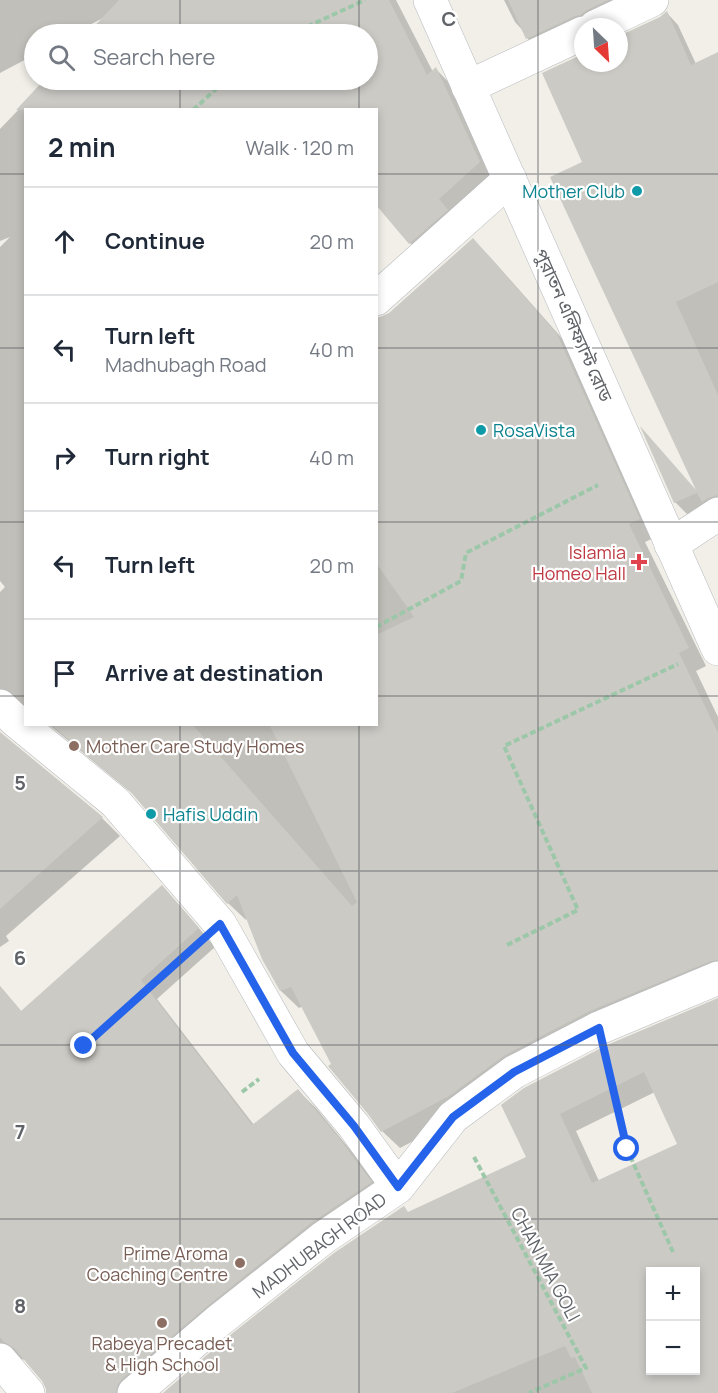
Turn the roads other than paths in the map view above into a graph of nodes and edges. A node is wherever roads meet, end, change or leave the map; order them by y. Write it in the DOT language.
graph roads {
  1 [pos="430,0"];
  2 [pos="652,0"];
  3 [pos="614,18"];
  4 [pos="574,37"];
  5 [pos="468,87"];
  6 [pos="510,179"];
  7 [pos="378,297"];
  8 [pos="718,514"];
  9 [pos="671,545"];
  10 [pos="717,648"];
  11 [pos="0,706"];
  12 [pos="718,978"];
  13 [pos="398,1187"];
  14 [pos="0,1360"];
  15 [pos="28,1393"];
  16 [pos="135,1393"];
  1 -- 5 [label="street, পুরাতন এলিফ্যান্ট রোড"];
  2 -- 3 [label="street"];
  4 -- 5 [label="street"];
  5 -- 6 [label="street, পুরাতন এলিফ্যান্ট রোড"];
  6 -- 7 [label="street"];
  6 -- 9 [label="street, পুরাতন এলিফ্যান্ট রোড"];
  8 -- 9 [label="street"];
  9 -- 10 [label="street, পুরাতন এলিফ্যান্ট রোড"];
  11 -- 13 [label="street"];
  12 -- 13 [label="street, MADHUBAGH ROAD"];
  13 -- 16 [label="street, MADHUBAGH ROAD"];
  14 -- 15 [label="street"];
}
